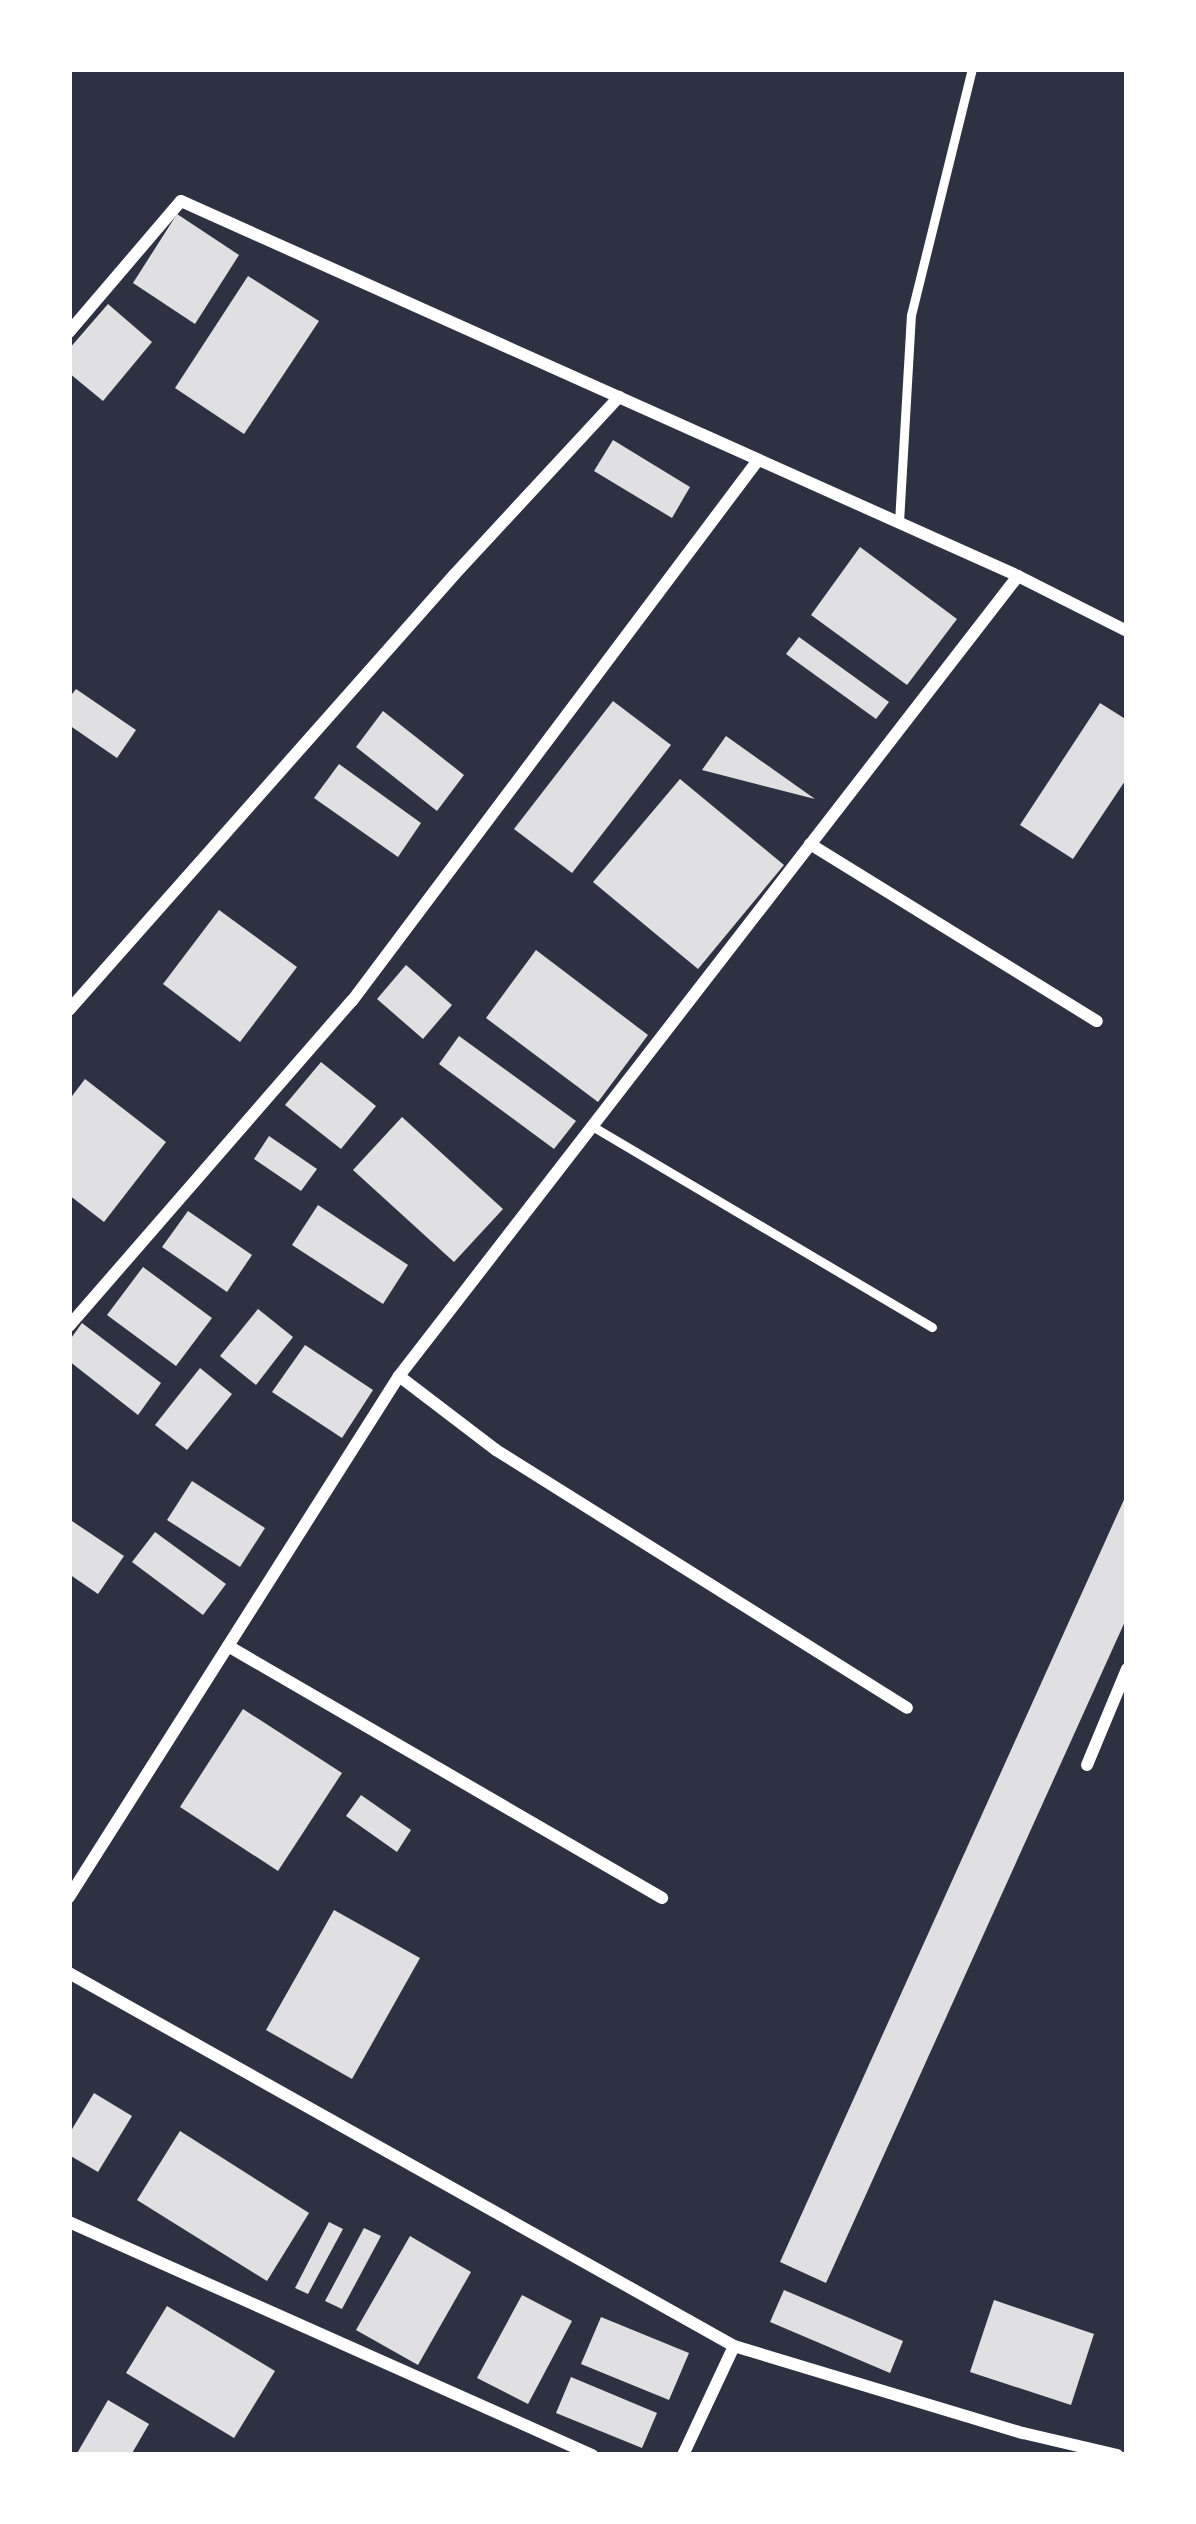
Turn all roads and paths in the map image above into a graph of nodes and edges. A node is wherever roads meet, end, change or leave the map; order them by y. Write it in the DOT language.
graph roads {
  1 [pos="972,69"];
  2 [pos="69,332"];
  3 [pos="620,397"];
  4 [pos="758,460"];
  5 [pos="899,522"];
  6 [pos="1018,576"];
  7 [pos="1127,631"];
  8 [pos="810,844"];
  9 [pos="69,1010"];
  10 [pos="1097,1021"];
  11 [pos="592,1126"];
  12 [pos="69,1326"];
  13 [pos="932,1327"];
  14 [pos="398,1376"];
  15 [pos="228,1646"];
  16 [pos="1127,1669"];
  17 [pos="907,1708"];
  18 [pos="1087,1765"];
  19 [pos="69,1897"];
  20 [pos="662,1898"];
  21 [pos="69,1973"];
  22 [pos="69,2222"];
  23 [pos="734,2346"];
  24 [pos="592,2455"];
  25 [pos="683,2455"];
  26 [pos="1117,2455"];
  1 -- 5 [label="lane"];
  2 -- 3 [label="street"];
  3 -- 4 [label="street"];
  3 -- 9 [label="street"];
  4 -- 5 [label="street"];
  4 -- 12 [label="street"];
  5 -- 6 [label="street"];
  6 -- 7 [label="street"];
  6 -- 8 [label="street"];
  8 -- 10 [label="street"];
  8 -- 11 [label="street"];
  11 -- 13 [label="lane"];
  11 -- 14 [label="street"];
  14 -- 15 [label="street"];
  14 -- 17 [label="street"];
  15 -- 19 [label="street"];
  15 -- 20 [label="street"];
  16 -- 18 [label="street"];
  21 -- 23 [label="street"];
  22 -- 24 [label="street"];
  23 -- 25 [label="street"];
  23 -- 26 [label="street"];
}
